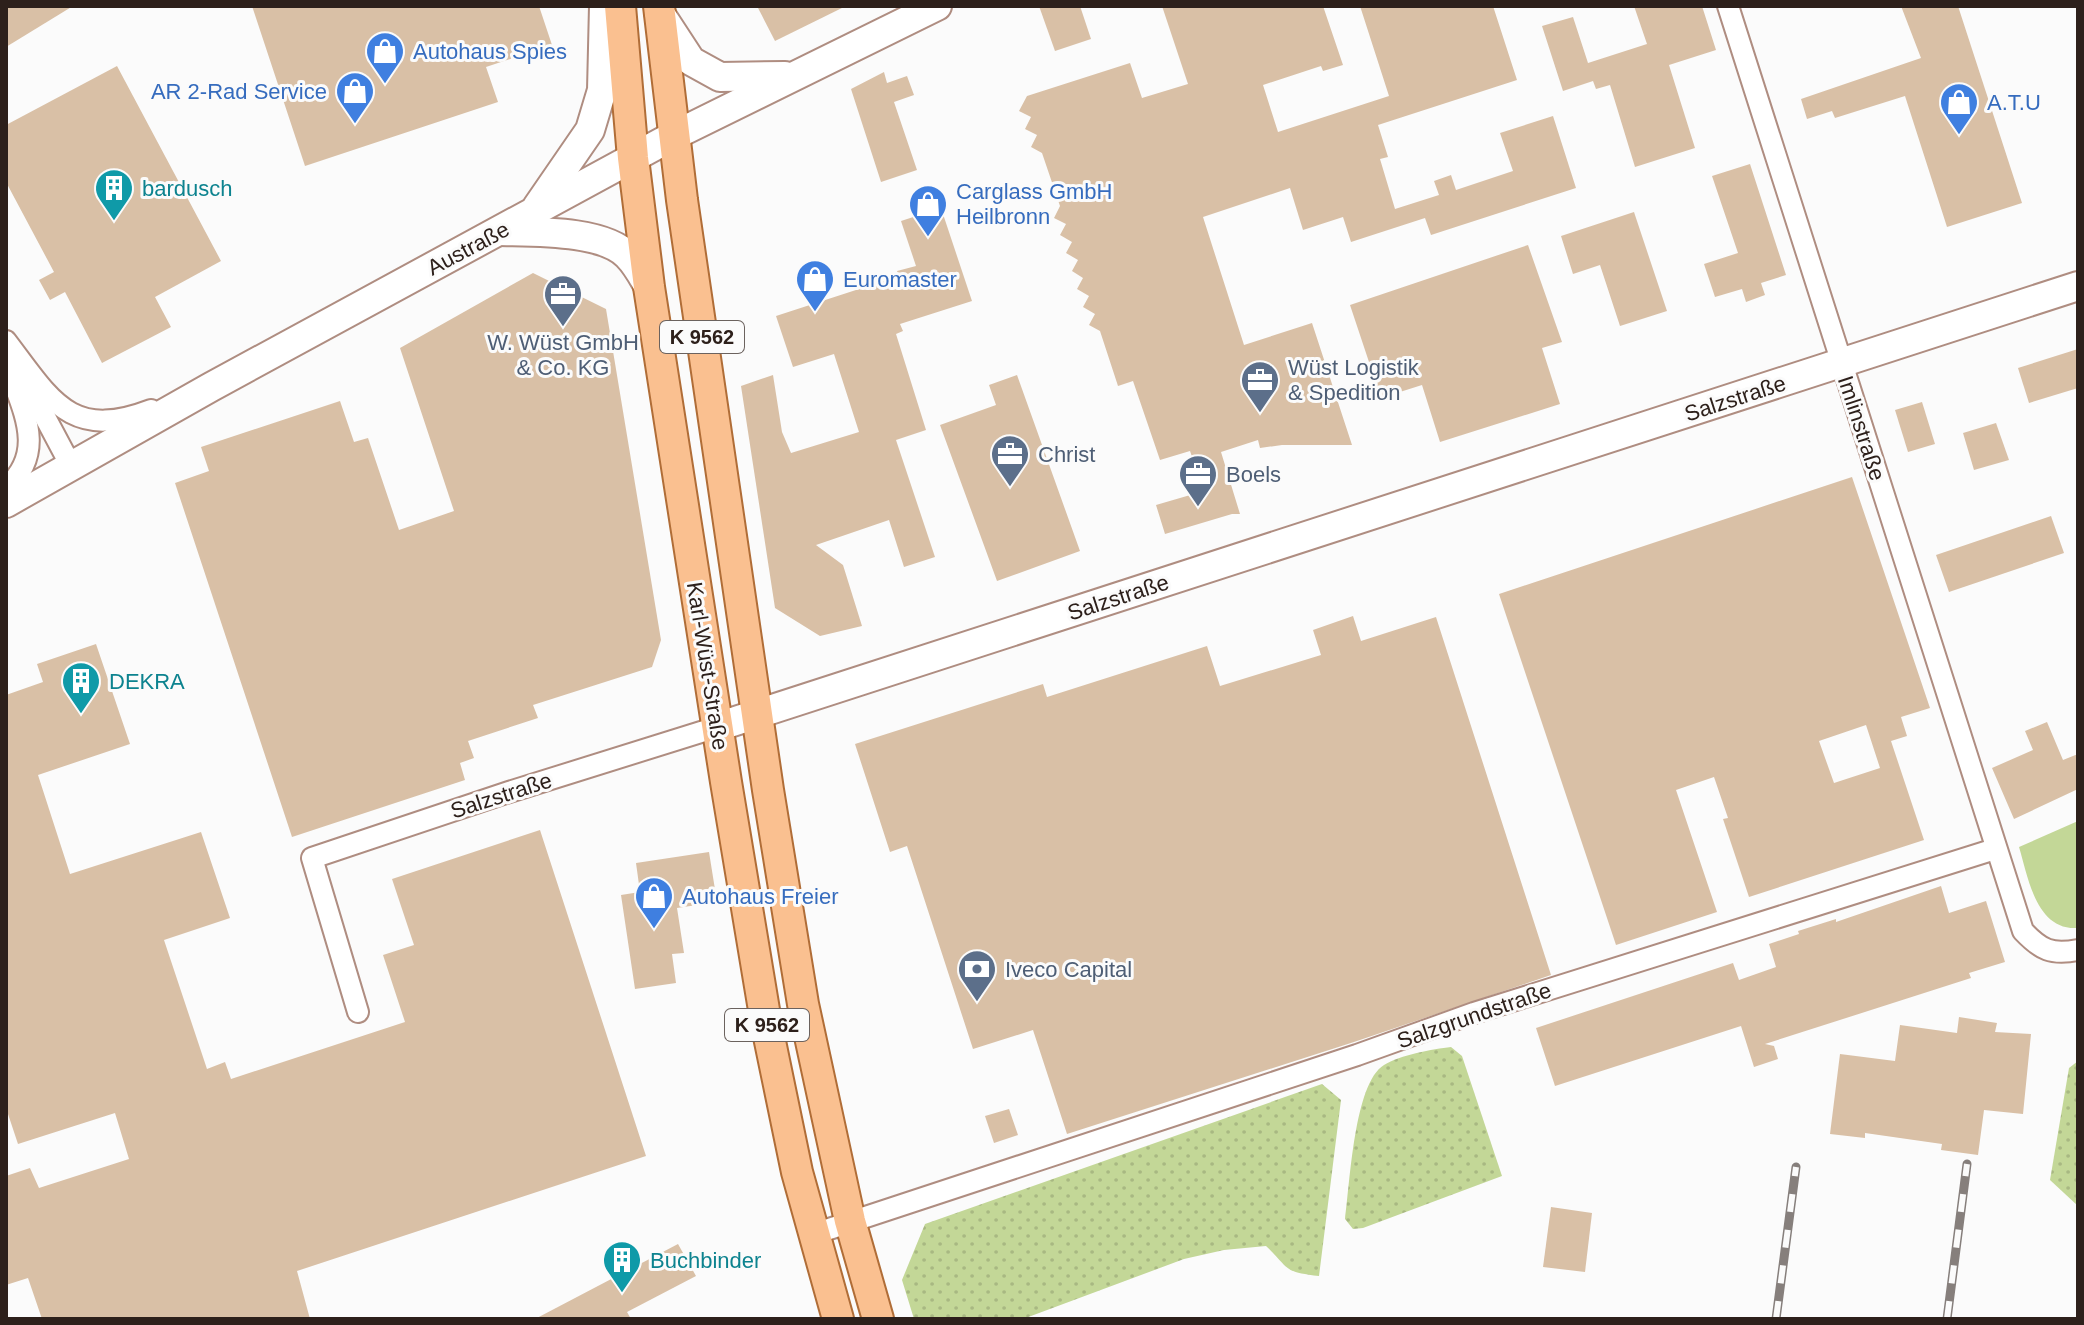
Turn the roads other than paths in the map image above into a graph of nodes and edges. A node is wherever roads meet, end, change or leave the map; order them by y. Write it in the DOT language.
graph roads {
  1 [pos="604,6"];
  2 [pos="620,6"];
  3 [pos="937,6"];
  4 [pos="1728,6"];
  5 [pos="659,9"];
  6 [pos="794,75"];
  7 [pos="673,136"];
  8 [pos="633,158"];
  9 [pos="531,215"];
  10 [pos="499,231"];
  11 [pos="2078,286"];
  12 [pos="649,287"];
  13 [pos="6,342"];
  14 [pos="6,360"];
  15 [pos="1841,363"];
  16 [pos="211,387"];
  17 [pos="71,466"];
  18 [pos="6,488"];
  19 [pos="6,503"];
  20 [pos="758,714"];
  21 [pos="717,727"];
  22 [pos="1995,849"];
  23 [pos="2078,950"];
  24 [pos="358,1012"];
  25 [pos="850,1221"];
  26 [pos="814,1234"];
  27 [pos="838,1319"];
  28 [pos="878,1319"];
  1 -- 9 [label="main road"];
  2 -- 8 [label="main road, Karl-Wüst-Straße / K 9562"];
  3 -- 6 [label="main road, Austraße"];
  4 -- 15 [label="street, Imlinstraße"];
  5 -- 6 [label="main road"];
  5 -- 7 [label="main road, Karl-Wüst-Straße / K 9562"];
  6 -- 7 [label="main road, Austraße"];
  7 -- 8 [label="main road, Austraße"];
  7 -- 20 [label="main road, Karl-Wüst-Straße / K 9562"];
  8 -- 9 [label="main road, Austraße"];
  8 -- 12 [label="main road, Karl-Wüst-Straße / K 9562"];
  9 -- 10 [label="main road, Austraße"];
  10 -- 12 [label="main road"];
  10 -- 16 [label="main road, Austraße"];
  11 -- 15 [label="main road, Salzstraße"];
  12 -- 21 [label="main road, Karl-Wüst-Straße / K 9562"];
  13 -- 16 [label="street"];
  13 -- 17 [label="street"];
  14 -- 18 [label="street"];
  15 -- 20 [label="main road, Salzstraße"];
  15 -- 22 [label="street, Imlinstraße"];
  16 -- 17 [label="main road, Austraße"];
  17 -- 19 [label="main road, Austraße"];
  20 -- 21 [label="main road, Salzstraße"];
  20 -- 25 [label="main road, Karl-Wüst-Straße / K 9562"];
  21 -- 24 [label="street, Salzstraße"];
  21 -- 26 [label="main road, Karl-Wüst-Straße / K 9562"];
  22 -- 23 [label="street"];
  22 -- 25 [label="street, Salzgrundstraße"];
  25 -- 26 [label="street, Salzgrundstraße"];
  25 -- 28 [label="main road, Karl-Wüst-Straße / K 9562"];
  26 -- 27 [label="main road, Karl-Wüst-Straße / K 9562"];
}
